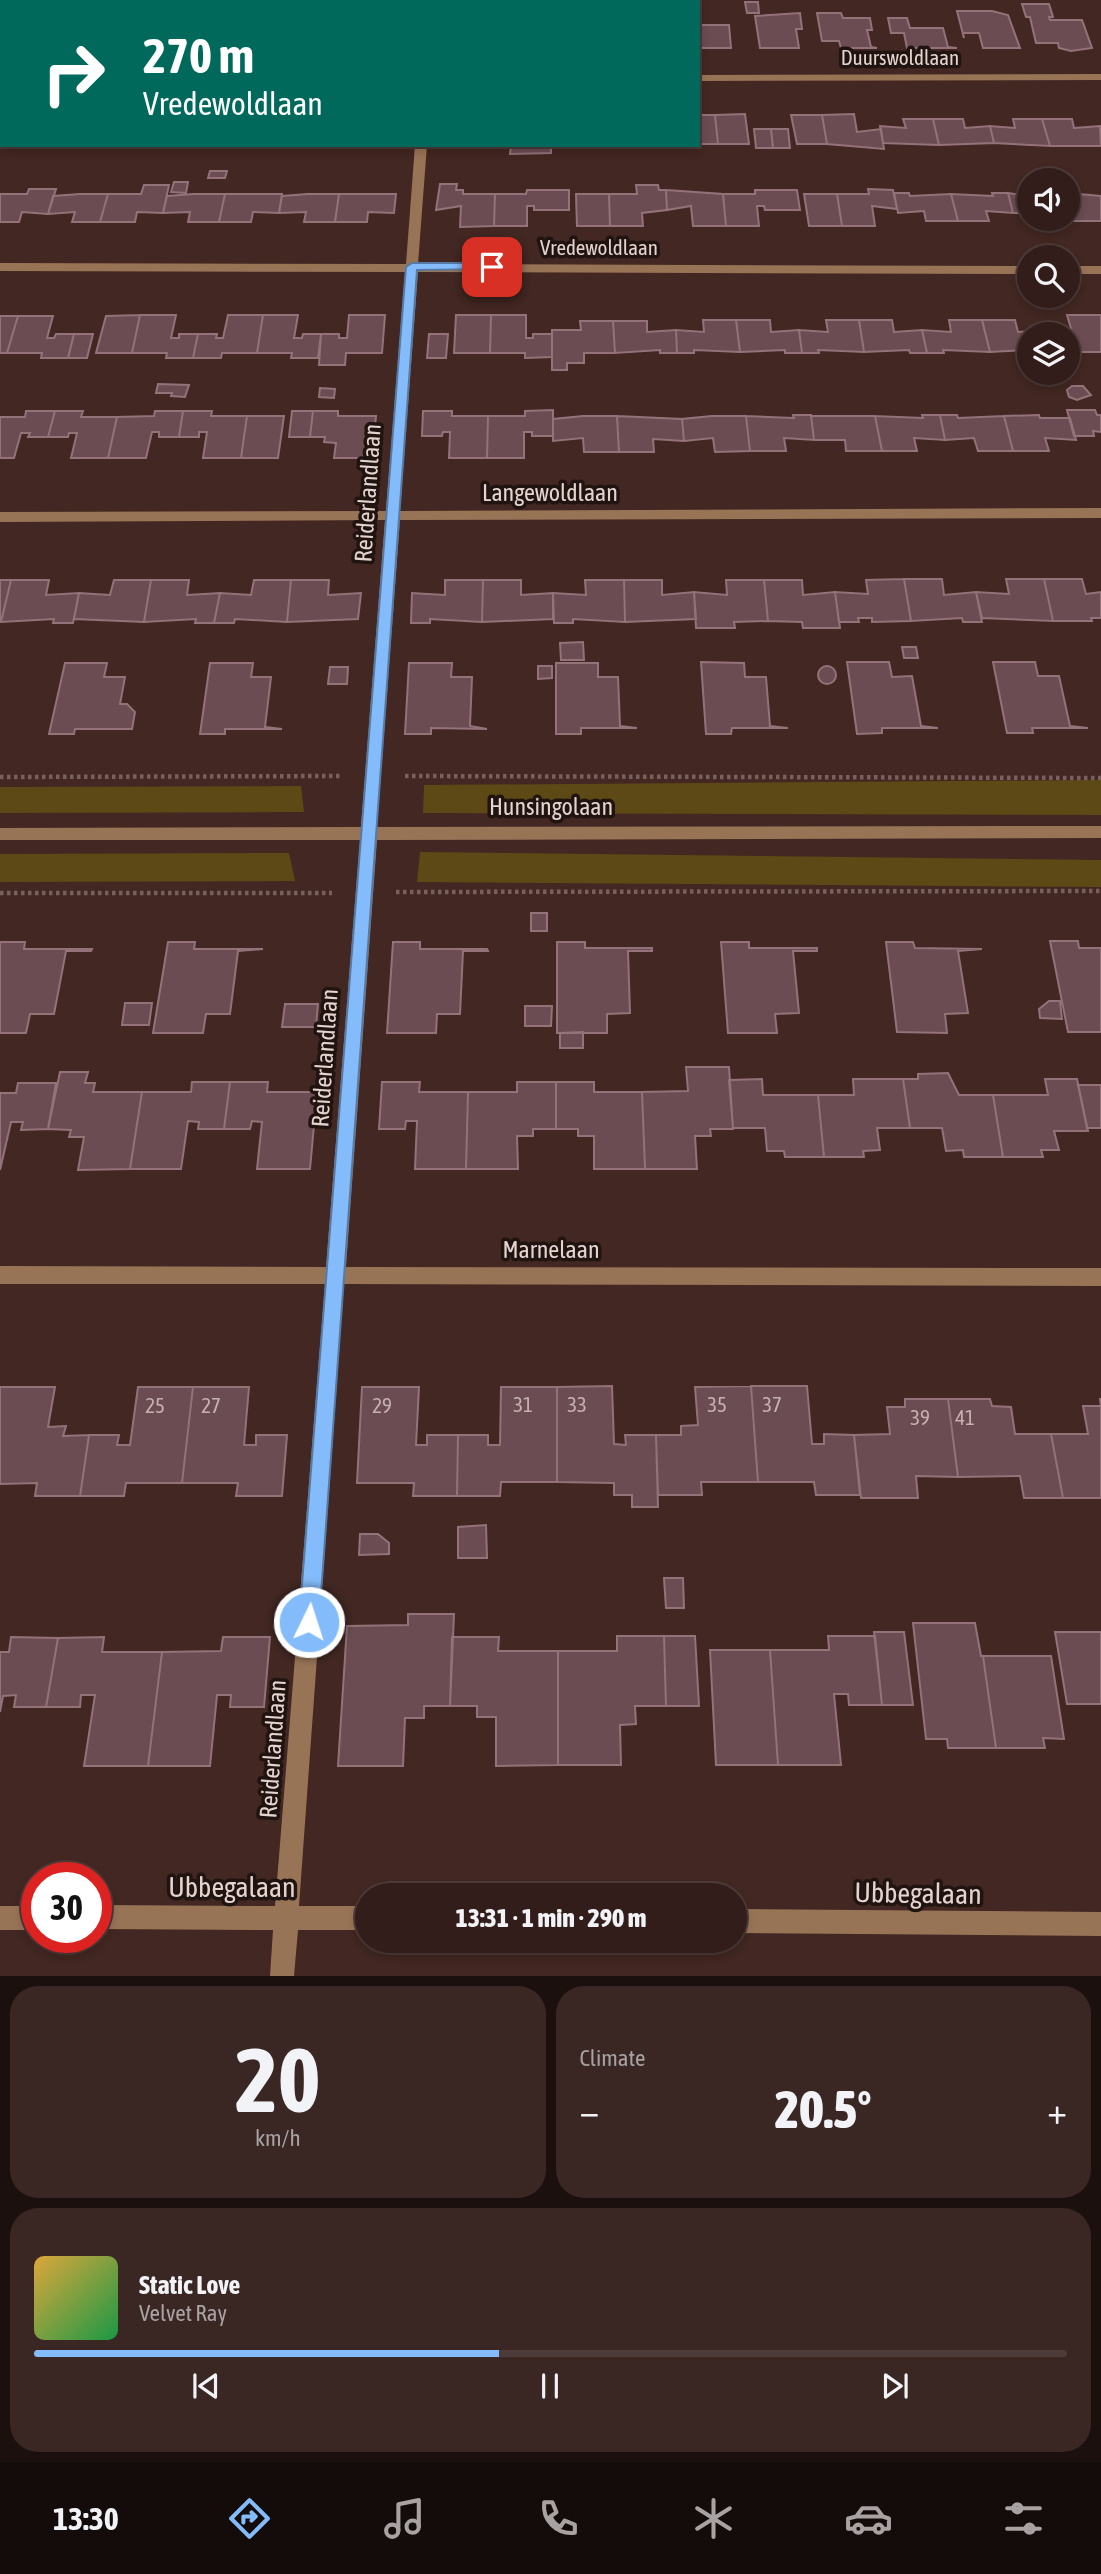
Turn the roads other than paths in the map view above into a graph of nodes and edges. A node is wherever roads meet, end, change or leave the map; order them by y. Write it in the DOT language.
graph roads {
  1 [pos="700,78"];
  2 [pos="1101,78"];
  3 [pos="421,147"];
  4 [pos="0,267"];
  5 [pos="412,267"];
  6 [pos="1017,270"];
  7 [pos="1080,270"];
  8 [pos="1101,270"];
  9 [pos="1101,513"];
  10 [pos="0,517"];
  11 [pos="393,517"];
  12 [pos="369,831"];
  13 [pos="1101,832"];
  14 [pos="0,834"];
  15 [pos="335,1273"];
  16 [pos="0,1275"];
  17 [pos="1101,1277"];
  18 [pos="112,1917"];
  19 [pos="286,1917"];
  20 [pos="0,1918"];
  21 [pos="21,1918"];
  22 [pos="355,1918"];
  23 [pos="747,1921"];
  24 [pos="1101,1924"];
  25 [pos="282,1976"];
  1 -- 2 [label="street, Duurswoldlaan"];
  3 -- 5 [label="street, Reiderlandlaan"];
  4 -- 5 [label="street, Vredewoldlaan"];
  5 -- 6 [label="street, Vredewoldlaan"];
  5 -- 11 [label="street, Reiderlandlaan"];
  7 -- 8 [label="street"];
  9 -- 11 [label="street, Langewoldlaan"];
  10 -- 11 [label="street, Langewoldlaan"];
  11 -- 12 [label="street, Reiderlandlaan"];
  12 -- 13 [label="street, Hunsingolaan"];
  12 -- 14 [label="street, Hunsingolaan"];
  12 -- 15 [label="street, Reiderlandlaan"];
  15 -- 16 [label="street, Marnelaan"];
  15 -- 17 [label="street, Marnelaan"];
  15 -- 19 [label="street, Reiderlandlaan"];
  18 -- 19 [label="street, Ubbegalaan"];
  19 -- 22 [label="street, Ubbegalaan"];
  19 -- 25 [label="street, Reiderlandlaan"];
  20 -- 21 [label="street"];
  23 -- 24 [label="street, Ubbegalaan"];
}
